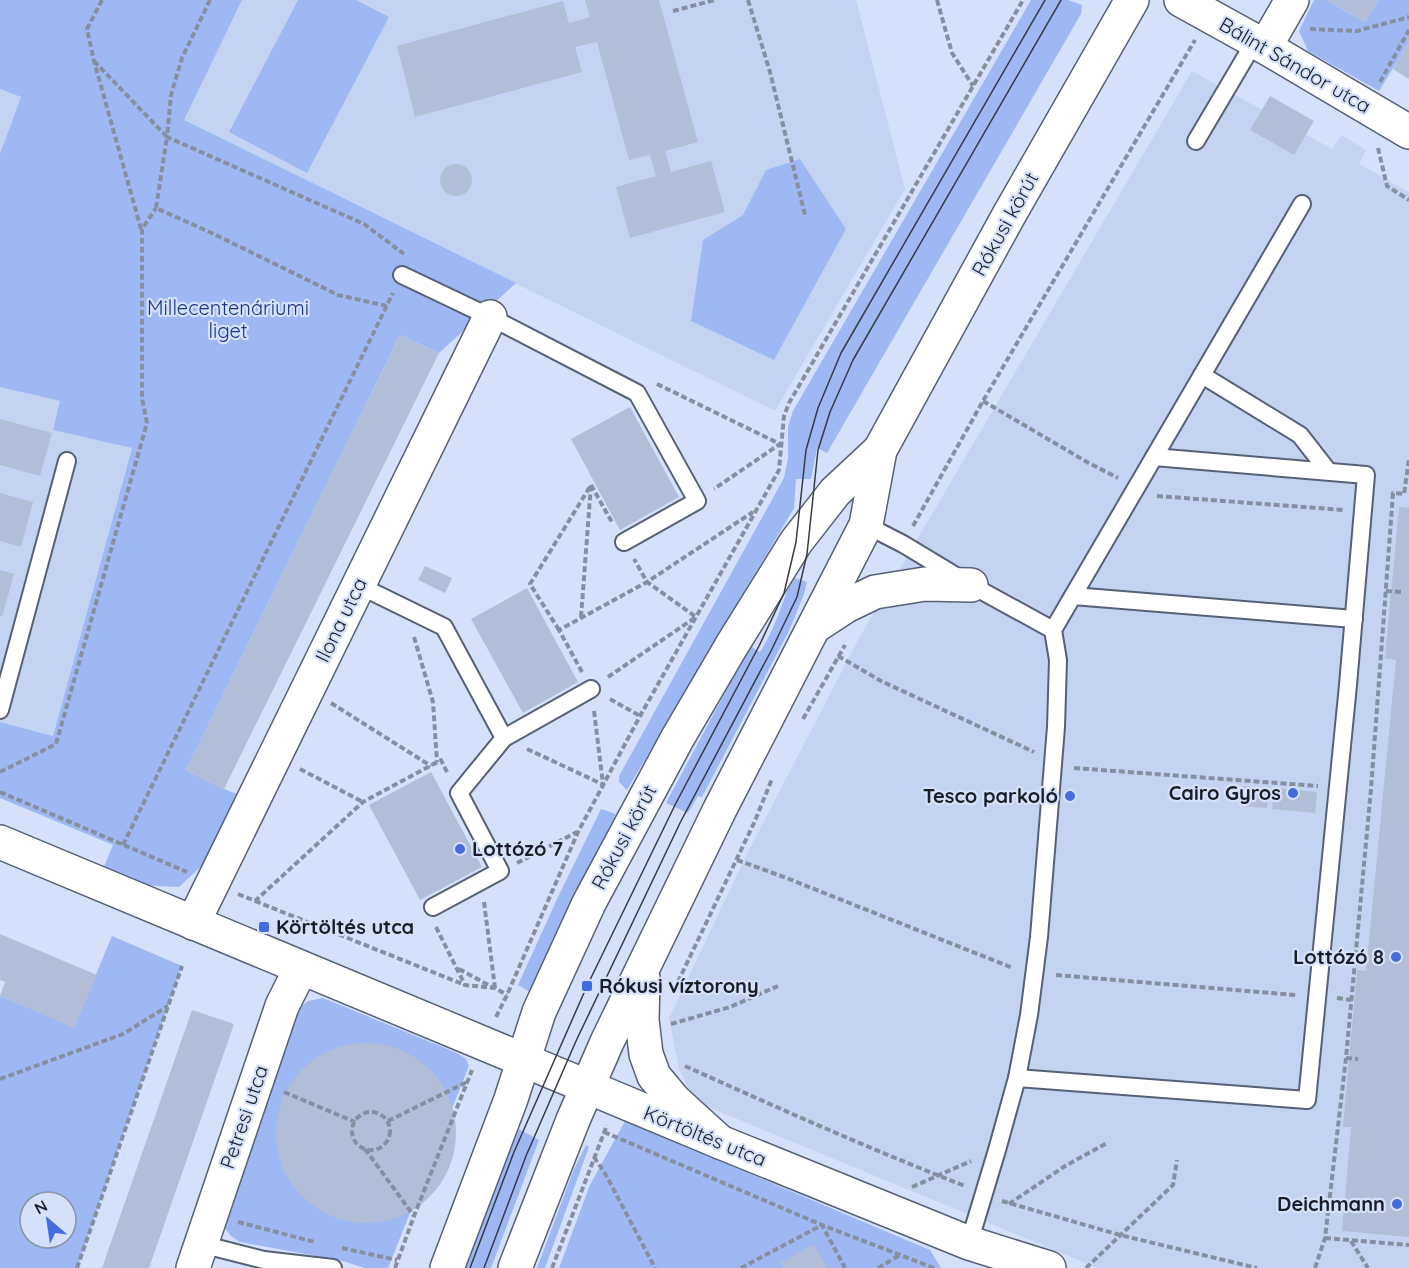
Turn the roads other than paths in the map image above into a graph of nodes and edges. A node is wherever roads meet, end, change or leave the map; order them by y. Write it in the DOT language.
graph roads {
  1 [pos="1132,0"];
  2 [pos="1181,0"];
  3 [pos="1292,0"];
  4 [pos="1260,44"];
  5 [pos="1409,132"];
  6 [pos="1196,141"];
  7 [pos="1302,204"];
  8 [pos="402,275"];
  9 [pos="490,317"];
  10 [pos="1202,375"];
  11 [pos="880,450"];
  12 [pos="1154,457"];
  13 [pos="67,461"];
  14 [pos="1328,471"];
  15 [pos="866,525"];
  16 [pos="803,533"];
  17 [pos="624,542"];
  18 [pos="358,585"];
  19 [pos="971,585"];
  20 [pos="1073,596"];
  21 [pos="1354,619"];
  22 [pos="813,628"];
  23 [pos="1053,630"];
  24 [pos="591,689"];
  25 [pos="0,710"];
  26 [pos="504,738"];
  27 [pos="0,842"];
  28 [pos="433,907"];
  29 [pos="193,923"];
  30 [pos="644,963"];
  31 [pos="301,968"];
  32 [pos="524,1060"];
  33 [pos="1017,1078"];
  34 [pos="587,1087"];
  35 [pos="720,1142"];
  36 [pos="202,1242"];
  37 [pos="965,1255"];
  38 [pos="264,1264"];
  39 [pos="333,1268"];
  40 [pos="447,1268"];
  41 [pos="515,1268"];
  42 [pos="1049,1268"];
  1 -- 11 [label="street, Rókusi körút"];
  2 -- 4 [label="street, Bálint Sándor utca"];
  3 -- 4 [label="street"];
  4 -- 5 [label="street, Bálint Sándor utca"];
  4 -- 6 [label="lane"];
  7 -- 10 [label="lane"];
  8 -- 9 [label="lane"];
  9 -- 17 [label="lane"];
  9 -- 18 [label="street, Ilona utca"];
  10 -- 12 [label="lane"];
  10 -- 14 [label="lane"];
  11 -- 15 [label="street, Rókusi körút"];
  11 -- 16 [label="street, Rókusi körút"];
  12 -- 14 [label="lane"];
  12 -- 20 [label="lane"];
  13 -- 25 [label="lane"];
  14 -- 21 [label="lane"];
  15 -- 16 [label="street"];
  15 -- 19 [label="lane"];
  15 -- 22 [label="street, Rókusi körút"];
  16 -- 32 [label="street, Rókusi körút"];
  18 -- 26 [label="lane"];
  18 -- 29 [label="street, Ilona utca"];
  19 -- 22 [label="street"];
  19 -- 23 [label="lane"];
  20 -- 21 [label="lane"];
  20 -- 23 [label="lane"];
  21 -- 33 [label="lane"];
  22 -- 30 [label="street, Rókusi körút"];
  23 -- 33 [label="lane"];
  24 -- 26 [label="lane"];
  26 -- 28 [label="lane"];
  27 -- 29 [label="street, Körtöltés utca"];
  29 -- 31 [label="street, Körtöltés utca"];
  30 -- 34 [label="street, Rókusi körút"];
  30 -- 35 [label="street"];
  31 -- 32 [label="street, Körtöltés utca"];
  31 -- 36 [label="street, Petresi utca"];
  32 -- 34 [label="street, Körtöltés utca"];
  32 -- 40 [label="street, Rókusi körút"];
  33 -- 37 [label="lane"];
  34 -- 35 [label="street, Körtöltés utca"];
  34 -- 41 [label="street, Rókusi körút"];
  35 -- 37 [label="street, Körtöltés utca"];
  36 -- 38 [label="lane"];
  37 -- 42 [label="street, Körtöltés utca"];
  38 -- 39 [label="lane"];
}
